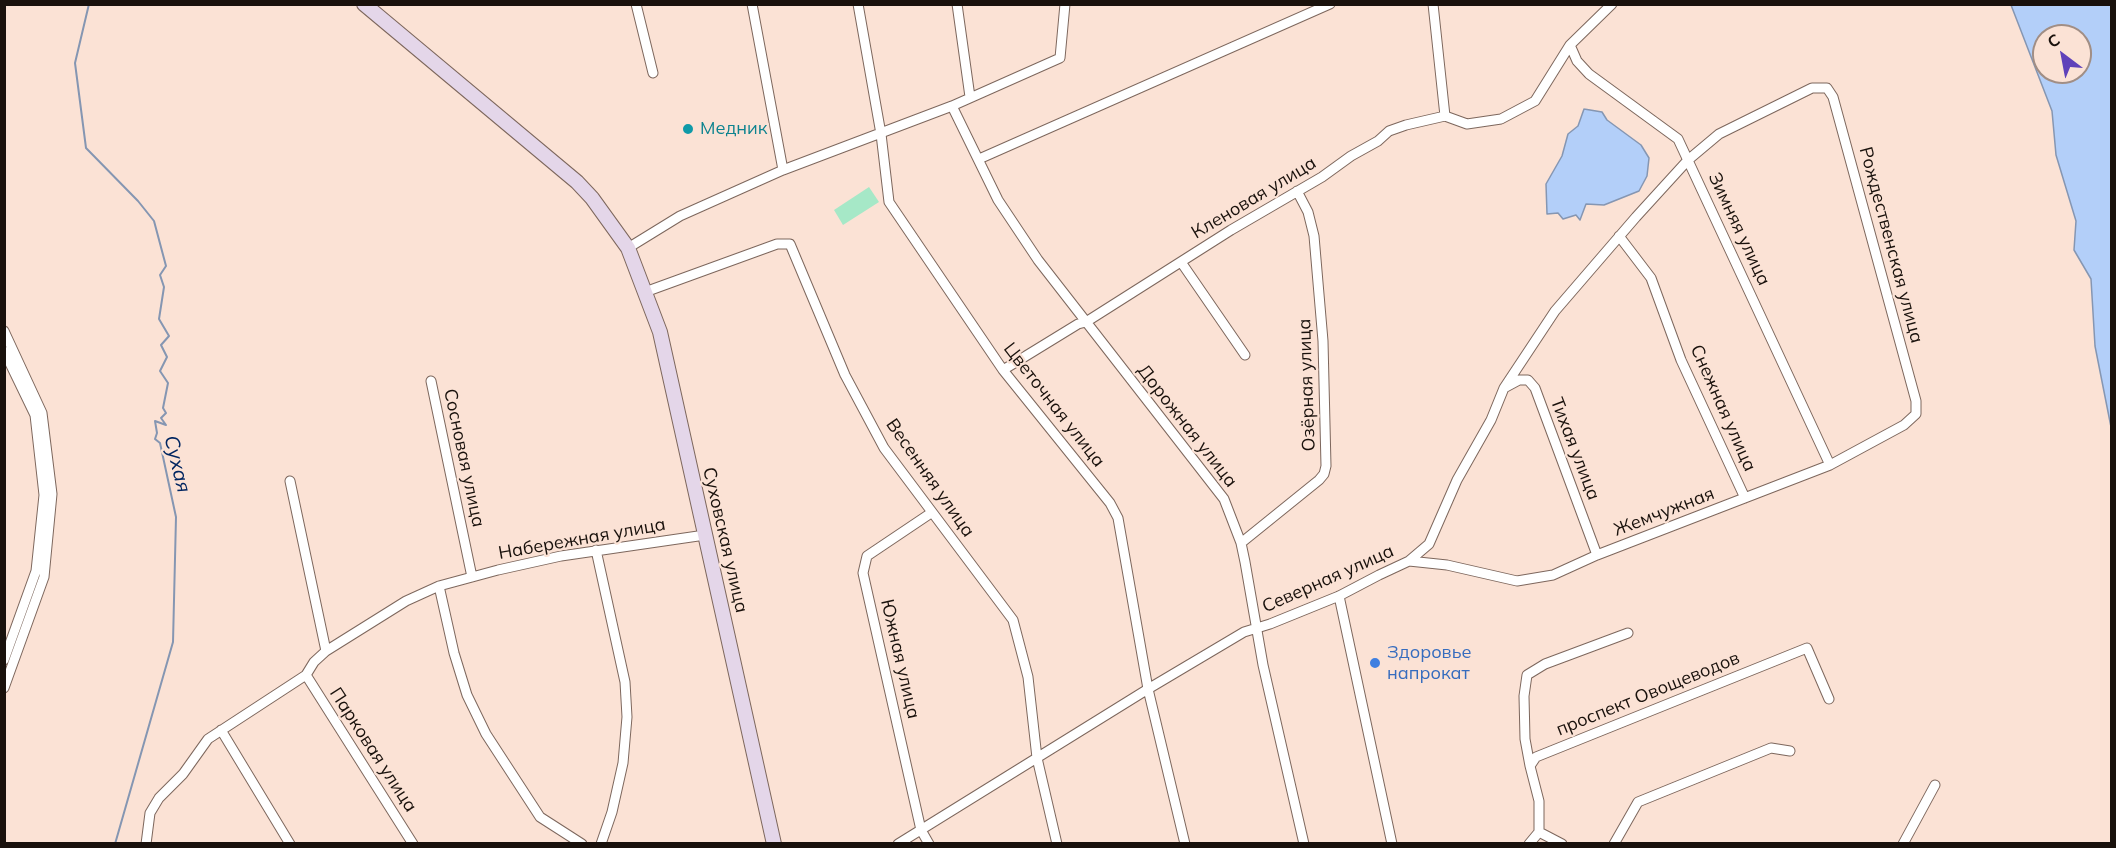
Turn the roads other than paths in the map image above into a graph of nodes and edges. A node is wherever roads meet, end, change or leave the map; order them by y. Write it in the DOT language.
graph roads {
  1 [pos="364,4"];
  2 [pos="636,4"];
  3 [pos="752,4"];
  4 [pos="858,4"];
  5 [pos="957,4"];
  6 [pos="1065,4"];
  7 [pos="1330,4"];
  8 [pos="1433,4"];
  9 [pos="1612,4"];
  10 [pos="1570,45"];
  11 [pos="653,73"];
  12 [pos="1827,88"];
  13 [pos="970,97"];
  14 [pos="952,106"];
  15 [pos="1445,116"];
  16 [pos="881,134"];
  17 [pos="979,159"];
  18 [pos="1688,160"];
  19 [pos="783,170"];
  20 [pos="1297,190"];
  21 [pos="1619,236"];
  22 [pos="628,248"];
  23 [pos="1181,262"];
  24 [pos="645,292"];
  25 [pos="1086,322"];
  26 [pos="4,331"];
  27 [pos="4,351"];
  28 [pos="1245,355"];
  29 [pos="1003,370"];
  30 [pos="431,381"];
  31 [pos="1504,388"];
  32 [pos="1916,414"];
  33 [pos="1830,465"];
  34 [pos="290,481"];
  35 [pos="1745,498"];
  36 [pos="931,513"];
  37 [pos="705,535"];
  38 [pos="1241,543"];
  39 [pos="596,550"];
  40 [pos="1598,555"];
  41 [pos="1410,561"];
  42 [pos="472,577"];
  43 [pos="439,586"];
  44 [pos="1339,596"];
  45 [pos="1257,629"];
  46 [pos="1628,633"];
  47 [pos="326,651"];
  48 [pos="4,660"];
  49 [pos="306,675"];
  50 [pos="4,688"];
  51 [pos="1148,689"];
  52 [pos="1829,699"];
  53 [pos="221,730"];
  54 [pos="1790,751"];
  55 [pos="1037,758"];
  56 [pos="1530,766"];
  57 [pos="1935,785"];
  58 [pos="921,830"];
  59 [pos="1539,832"];
  60 [pos="146,843"];
  61 [pos="290,843"];
  62 [pos="413,843"];
  63 [pos="582,843"];
  64 [pos="601,843"];
  65 [pos="774,843"];
  66 [pos="898,843"];
  67 [pos="929,843"];
  68 [pos="1057,843"];
  69 [pos="1185,843"];
  70 [pos="1304,843"];
  71 [pos="1392,843"];
  72 [pos="1529,843"];
  73 [pos="1562,843"];
  74 [pos="1614,843"];
  75 [pos="1903,843"];
  1 -- 22 [label="street, Суховская улица"];
  2 -- 11 [label="street"];
  3 -- 19 [label="street"];
  4 -- 16 [label="street, Цветочная улица"];
  5 -- 13 [label="street"];
  6 -- 13 [label="street"];
  7 -- 17 [label="street"];
  8 -- 15 [label="street"];
  9 -- 10 [label="street, Кленовая улица"];
  10 -- 15 [label="street, Кленовая улица"];
  10 -- 18 [label="street, Зимняя улица"];
  12 -- 18 [label="street, Северная улица"];
  12 -- 32 [label="street, Рождественская улица"];
  13 -- 14 [label="street"];
  14 -- 16 [label="street"];
  14 -- 17 [label="street, Дорожная улица"];
  15 -- 20 [label="street, Кленовая улица"];
  16 -- 19 [label="street"];
  16 -- 29 [label="street, Цветочная улица"];
  17 -- 25 [label="street, Дорожная улица"];
  18 -- 21 [label="street, Северная улица"];
  18 -- 33 [label="street, Зимняя улица"];
  19 -- 22 [label="street"];
  20 -- 23 [label="street, Кленовая улица"];
  20 -- 38 [label="street, Озёрная улица"];
  21 -- 31 [label="street, Северная улица"];
  21 -- 35 [label="street, Снежная улица"];
  22 -- 24 [label="street, Суховская улица"];
  23 -- 25 [label="street, Кленовая улица"];
  23 -- 28 [label="street"];
  24 -- 36 [label="street, Весенняя улица"];
  24 -- 37 [label="street, Суховская улица"];
  25 -- 29 [label="street, Кленовая улица"];
  25 -- 38 [label="street, Дорожная улица"];
  26 -- 50 [label="street"];
  27 -- 48 [label="street"];
  29 -- 51 [label="street, Цветочная улица"];
  30 -- 42 [label="street, Сосновая улица"];
  31 -- 40 [label="street, Тихая улица"];
  31 -- 41 [label="street, Северная улица"];
  32 -- 33 [label="street, Жемчужная"];
  33 -- 35 [label="street, Жемчужная"];
  34 -- 47 [label="street"];
  35 -- 40 [label="street, Жемчужная"];
  36 -- 55 [label="street, Весенняя улица"];
  36 -- 58 [label="street, Южная улица"];
  37 -- 39 [label="street, Набережная улица"];
  37 -- 65 [label="street, Суховская улица"];
  38 -- 45 [label="street, Дорожная улица"];
  39 -- 42 [label="street, Набережная улица"];
  39 -- 64 [label="street"];
  40 -- 41 [label="street, Жемчужная"];
  41 -- 44 [label="street, Северная улица"];
  42 -- 43 [label="street, Набережная улица"];
  43 -- 47 [label="street, Набережная улица"];
  43 -- 63 [label="street"];
  44 -- 45 [label="street, Северная улица"];
  44 -- 71 [label="street"];
  45 -- 51 [label="street, Северная улица"];
  45 -- 70 [label="street, Дорожная улица"];
  46 -- 56 [label="street"];
  47 -- 49 [label="street, Набережная улица"];
  49 -- 53 [label="street, Набережная улица"];
  49 -- 62 [label="street, Парковая улица"];
  51 -- 55 [label="street, Северная улица"];
  51 -- 69 [label="street, Цветочная улица"];
  52 -- 56 [label="street, проспект Овощеводов"];
  53 -- 60 [label="street, Набережная улица"];
  53 -- 61 [label="street"];
  54 -- 74 [label="street"];
  55 -- 58 [label="street, Северная улица"];
  55 -- 68 [label="street, Весенняя улица"];
  56 -- 59 [label="street"];
  57 -- 75 [label="street"];
  58 -- 66 [label="street, Северная улица"];
  58 -- 67 [label="street, Южная улица"];
  59 -- 72 [label="street"];
  59 -- 73 [label="street"];
}
